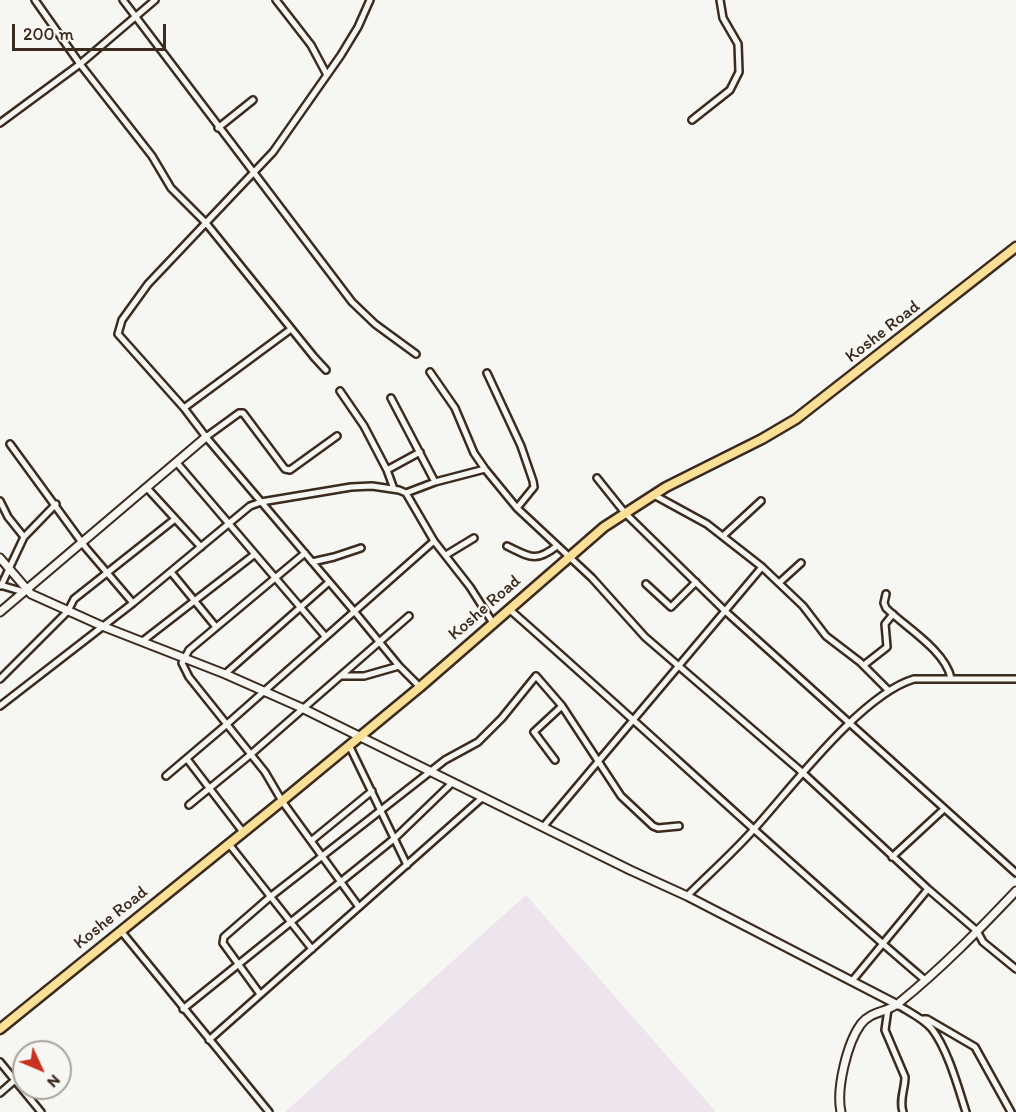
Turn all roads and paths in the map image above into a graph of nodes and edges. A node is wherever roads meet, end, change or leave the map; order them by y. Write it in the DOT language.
graph roads {
  1 [pos="35,0"];
  2 [pos="123,0"];
  3 [pos="155,0"];
  4 [pos="370,0"];
  5 [pos="720,0"];
  6 [pos="278,2"];
  7 [pos="135,16"];
  8 [pos="80,64"];
  9 [pos="327,75"];
  10 [pos="253,100"];
  11 [pos="692,120"];
  12 [pos="0,123"];
  13 [pos="218,128"];
  14 [pos="253,173"];
  15 [pos="206,223"];
  16 [pos="1016,247"];
  17 [pos="291,329"];
  18 [pos="416,354"];
  19 [pos="326,370"];
  20 [pos="430,372"];
  21 [pos="487,373"];
  22 [pos="340,391"];
  23 [pos="391,398"];
  24 [pos="183,408"];
  25 [pos="337,436"];
  26 [pos="206,438"];
  27 [pos="10,444"];
  28 [pos="420,452"];
  29 [pos="177,463"];
  30 [pos="387,470"];
  31 [pos="484,470"];
  32 [pos="597,478"];
  33 [pos="435,482"];
  34 [pos="147,488"];
  35 [pos="394,489"];
  36 [pos="406,493"];
  37 [pos="654,495"];
  38 [pos="0,501"];
  39 [pos="762,501"];
  40 [pos="261,502"];
  41 [pos="56,504"];
  42 [pos="517,508"];
  43 [pos="625,513"];
  44 [pos="175,519"];
  45 [pos="229,523"];
  46 [pos="723,536"];
  47 [pos="24,537"];
  48 [pos="474,538"];
  49 [pos="434,541"];
  50 [pos="83,542"];
  51 [pos="507,546"];
  52 [pos="557,546"];
  53 [pos="201,547"];
  54 [pos="361,548"];
  55 [pos="255,554"];
  56 [pos="305,554"];
  57 [pos="446,555"];
  58 [pos="568,557"];
  59 [pos="0,558"];
  60 [pos="312,562"];
  61 [pos="801,563"];
  62 [pos="762,567"];
  63 [pos="9,569"];
  64 [pos="171,572"];
  65 [pos="107,573"];
  66 [pos="276,579"];
  67 [pos="329,582"];
  68 [pos="696,582"];
  69 [pos="779,583"];
  70 [pos="646,584"];
  71 [pos="1,585"];
  72 [pos="26,591"];
  73 [pos="886,594"];
  74 [pos="194,601"];
  75 [pos="133,603"];
  76 [pos="301,608"];
  77 [pos="509,609"];
  78 [pos="724,610"];
  79 [pos="68,611"];
  80 [pos="354,611"];
  81 [pos="0,612"];
  82 [pos="893,614"];
  83 [pos="409,616"];
  84 [pos="493,623"];
  85 [pos="102,626"];
  86 [pos="216,627"];
  87 [pos="326,636"];
  88 [pos="144,640"];
  89 [pos="380,642"];
  90 [pos="184,657"];
  91 [pos="679,665"];
  92 [pos="864,665"];
  93 [pos="399,666"];
  94 [pos="225,674"];
  95 [pos="342,676"];
  96 [pos="951,678"];
  97 [pos="0,679"];
  98 [pos="1016,679"];
  99 [pos="420,687"];
  100 [pos="264,691"];
  101 [pos="889,691"];
  102 [pos="0,706"];
  103 [pos="562,706"];
  104 [pos="302,708"];
  105 [pos="634,720"];
  106 [pos="850,723"];
  107 [pos="226,725"];
  108 [pos="359,737"];
  109 [pos="349,746"];
  110 [pos="250,755"];
  111 [pos="187,759"];
  112 [pos="555,760"];
  113 [pos="597,762"];
  114 [pos="430,771"];
  115 [pos="802,773"];
  116 [pos="166,776"];
  117 [pos="453,782"];
  118 [pos="210,788"];
  119 [pos="372,792"];
  120 [pos="483,797"];
  121 [pos="282,801"];
  122 [pos="189,805"];
  123 [pos="944,809"];
  124 [pos="380,812"];
  125 [pos="679,826"];
  126 [pos="543,827"];
  127 [pos="754,830"];
  128 [pos="243,832"];
  129 [pos="395,838"];
  130 [pos="311,841"];
  131 [pos="229,844"];
  132 [pos="322,856"];
  133 [pos="892,857"];
  134 [pos="407,865"];
  135 [pos="1016,873"];
  136 [pos="340,881"];
  137 [pos="928,889"];
  138 [pos="1016,891"];
  139 [pos="687,896"];
  140 [pos="270,897"];
  141 [pos="359,907"];
  142 [pos="291,922"];
  143 [pos="120,931"];
  144 [pos="977,931"];
  145 [pos="883,944"];
  146 [pos="312,949"];
  147 [pos="239,965"];
  148 [pos="1016,969"];
  149 [pos="925,980"];
  150 [pos="852,981"];
  151 [pos="260,994"];
  152 [pos="898,1005"];
  153 [pos="183,1009"];
  154 [pos="888,1009"];
  155 [pos="921,1019"];
  156 [pos="0,1029"];
  157 [pos="208,1040"];
  158 [pos="0,1062"];
  159 [pos="12,1076"];
  160 [pos="12,1083"];
  161 [pos="0,1093"];
  162 [pos="31,1100"];
  163 [pos="41,1112"];
  164 [pos="269,1112"];
  165 [pos="840,1112"];
  166 [pos="903,1112"];
  167 [pos="966,1112"];
  168 [pos="1011,1112"];
  1 -- 8 [label="street"];
  2 -- 7 [label="street"];
  3 -- 7 [label="street"];
  4 -- 9 [label="street"];
  5 -- 11 [label="street"];
  6 -- 9 [label="street"];
  7 -- 8 [label="street"];
  7 -- 13 [label="street"];
  8 -- 12 [label="street"];
  8 -- 15 [label="street"];
  9 -- 14 [label="street"];
  10 -- 13 [label="street"];
  13 -- 14 [label="street"];
  14 -- 15 [label="street"];
  14 -- 18 [label="street"];
  15 -- 17 [label="street"];
  15 -- 24 [label="street"];
  16 -- 37 [label="main road, Koshe Road"];
  17 -- 19 [label="street"];
  17 -- 24 [label="street"];
  20 -- 31 [label="street"];
  21 -- 42 [label="street"];
  22 -- 30 [label="street"];
  23 -- 28 [label="street"];
  24 -- 26 [label="street"];
  25 -- 26 [label="street"];
  26 -- 29 [label="street"];
  26 -- 40 [label="street"];
  27 -- 41 [label="street"];
  28 -- 30 [label="street"];
  28 -- 33 [label="street"];
  29 -- 34 [label="street"];
  29 -- 45 [label="street"];
  30 -- 35 [label="street"];
  31 -- 33 [label="street"];
  31 -- 42 [label="street"];
  32 -- 43 [label="street"];
  33 -- 36 [label="street"];
  34 -- 44 [label="street"];
  34 -- 50 [label="street"];
  35 -- 36 [label="street"];
  35 -- 40 [label="street"];
  36 -- 49 [label="street"];
  37 -- 43 [label="main road, Koshe Road"];
  37 -- 46 [label="street"];
  38 -- 47 [label="street"];
  39 -- 46 [label="street"];
  40 -- 45 [label="street"];
  40 -- 56 [label="street"];
  41 -- 47 [label="street"];
  41 -- 50 [label="street"];
  42 -- 52 [label="street"];
  43 -- 58 [label="main road, Koshe Road"];
  43 -- 68 [label="street"];
  44 -- 53 [label="street"];
  44 -- 65 [label="street"];
  45 -- 53 [label="street"];
  45 -- 55 [label="street"];
  46 -- 62 [label="street"];
  47 -- 63 [label="street"];
  48 -- 57 [label="street"];
  49 -- 57 [label="street"];
  49 -- 80 [label="street"];
  50 -- 65 [label="street"];
  50 -- 72 [label="street"];
  51 -- 52 [label="street"];
  52 -- 58 [label="street"];
  53 -- 64 [label="street"];
  54 -- 60 [label="street"];
  55 -- 66 [label="street"];
  55 -- 74 [label="street"];
  56 -- 60 [label="street"];
  56 -- 66 [label="street"];
  57 -- 84 [label="street"];
  58 -- 77 [label="main road, Koshe Road"];
  58 -- 91 [label="street"];
  59 -- 63 [label="street"];
  60 -- 67 [label="street"];
  61 -- 69 [label="street"];
  62 -- 69 [label="street"];
  62 -- 78 [label="street"];
  63 -- 71 [label="street"];
  63 -- 72 [label="street"];
  64 -- 74 [label="street"];
  64 -- 75 [label="street"];
  65 -- 75 [label="street"];
  65 -- 79 [label="street"];
  66 -- 76 [label="street"];
  66 -- 86 [label="street"];
  67 -- 76 [label="street"];
  67 -- 80 [label="street"];
  68 -- 70 [label="street"];
  68 -- 78 [label="street"];
  69 -- 92 [label="street"];
  71 -- 72 [label="street"];
  72 -- 79 [label="street"];
  72 -- 81 [label="street"];
  73 -- 82 [label="street"];
  74 -- 86 [label="street"];
  74 -- 88 [label="street"];
  75 -- 85 [label="street"];
  76 -- 87 [label="street"];
  76 -- 94 [label="street"];
  77 -- 84 [label="main road, Koshe Road"];
  77 -- 105 [label="street"];
  78 -- 91 [label="street"];
  78 -- 106 [label="street"];
  79 -- 85 [label="street"];
  79 -- 97 [label="street"];
  80 -- 87 [label="street"];
  80 -- 89 [label="street"];
  82 -- 92 [label="street"];
  82 -- 96 [label="street"];
  83 -- 89 [label="street"];
  84 -- 99 [label="main road, Koshe Road"];
  85 -- 88 [label="street"];
  85 -- 102 [label="street"];
  86 -- 90 [label="street"];
  87 -- 100 [label="street"];
  88 -- 90 [label="street"];
  89 -- 93 [label="street"];
  89 -- 95 [label="street"];
  90 -- 94 [label="street"];
  90 -- 107 [label="street"];
  91 -- 105 [label="street"];
  91 -- 115 [label="street"];
  92 -- 101 [label="street"];
  93 -- 95 [label="street"];
  93 -- 99 [label="street"];
  94 -- 100 [label="street"];
  95 -- 104 [label="street"];
  96 -- 98 [label="street"];
  96 -- 101 [label="street"];
  99 -- 108 [label="main road, Koshe Road"];
  100 -- 104 [label="street"];
  100 -- 107 [label="street"];
  101 -- 106 [label="street"];
  103 -- 112 [label="street"];
  103 -- 113 [label="street"];
  103 -- 114 [label="street"];
  104 -- 108 [label="street"];
  104 -- 110 [label="street"];
  105 -- 113 [label="street"];
  105 -- 127 [label="street"];
  106 -- 115 [label="street"];
  106 -- 123 [label="street"];
  107 -- 110 [label="street"];
  107 -- 111 [label="street"];
  108 -- 109 [label="main road, Koshe Road"];
  108 -- 114 [label="street"];
  109 -- 119 [label="street"];
  109 -- 121 [label="main road, Koshe Road"];
  110 -- 118 [label="street"];
  110 -- 121 [label="street"];
  111 -- 116 [label="street"];
  111 -- 118 [label="street"];
  113 -- 125 [label="street"];
  113 -- 126 [label="street"];
  114 -- 117 [label="street"];
  114 -- 124 [label="street"];
  115 -- 127 [label="street"];
  115 -- 133 [label="street"];
  117 -- 120 [label="street"];
  117 -- 129 [label="street"];
  118 -- 122 [label="street"];
  118 -- 128 [label="street"];
  119 -- 124 [label="street"];
  119 -- 130 [label="street"];
  120 -- 126 [label="street"];
  120 -- 134 [label="street"];
  121 -- 128 [label="main road, Koshe Road"];
  121 -- 130 [label="street"];
  123 -- 133 [label="street"];
  123 -- 135 [label="street"];
  124 -- 129 [label="street"];
  124 -- 132 [label="street"];
  126 -- 139 [label="street"];
  127 -- 139 [label="street"];
  127 -- 145 [label="street"];
  128 -- 131 [label="main road, Koshe Road"];
  129 -- 134 [label="street"];
  129 -- 136 [label="street"];
  130 -- 132 [label="street"];
  131 -- 140 [label="street"];
  131 -- 143 [label="main road, Koshe Road"];
  132 -- 136 [label="street"];
  132 -- 140 [label="street"];
  133 -- 137 [label="street"];
  134 -- 141 [label="street"];
  136 -- 141 [label="street"];
  136 -- 142 [label="street"];
  137 -- 144 [label="street"];
  137 -- 145 [label="street"];
  138 -- 144 [label="street"];
  139 -- 150 [label="street"];
  140 -- 142 [label="street"];
  140 -- 147 [label="street"];
  141 -- 146 [label="street"];
  142 -- 146 [label="street"];
  142 -- 147 [label="street"];
  143 -- 153 [label="street"];
  143 -- 156 [label="main road, Koshe Road"];
  144 -- 148 [label="street"];
  144 -- 149 [label="street"];
  145 -- 149 [label="street"];
  145 -- 150 [label="street"];
  146 -- 151 [label="street"];
  147 -- 151 [label="street"];
  147 -- 153 [label="street"];
  149 -- 152 [label="street"];
  150 -- 152 [label="street"];
  151 -- 157 [label="street"];
  152 -- 154 [label="street"];
  152 -- 155 [label="street"];
  153 -- 157 [label="street"];
  154 -- 165 [label="street"];
  154 -- 166 [label="street"];
  155 -- 167 [label="street"];
  155 -- 168 [label="street"];
  157 -- 164 [label="street"];
  158 -- 159 [label="street"];
  160 -- 161 [label="street"];
  162 -- 163 [label="street"];
}
